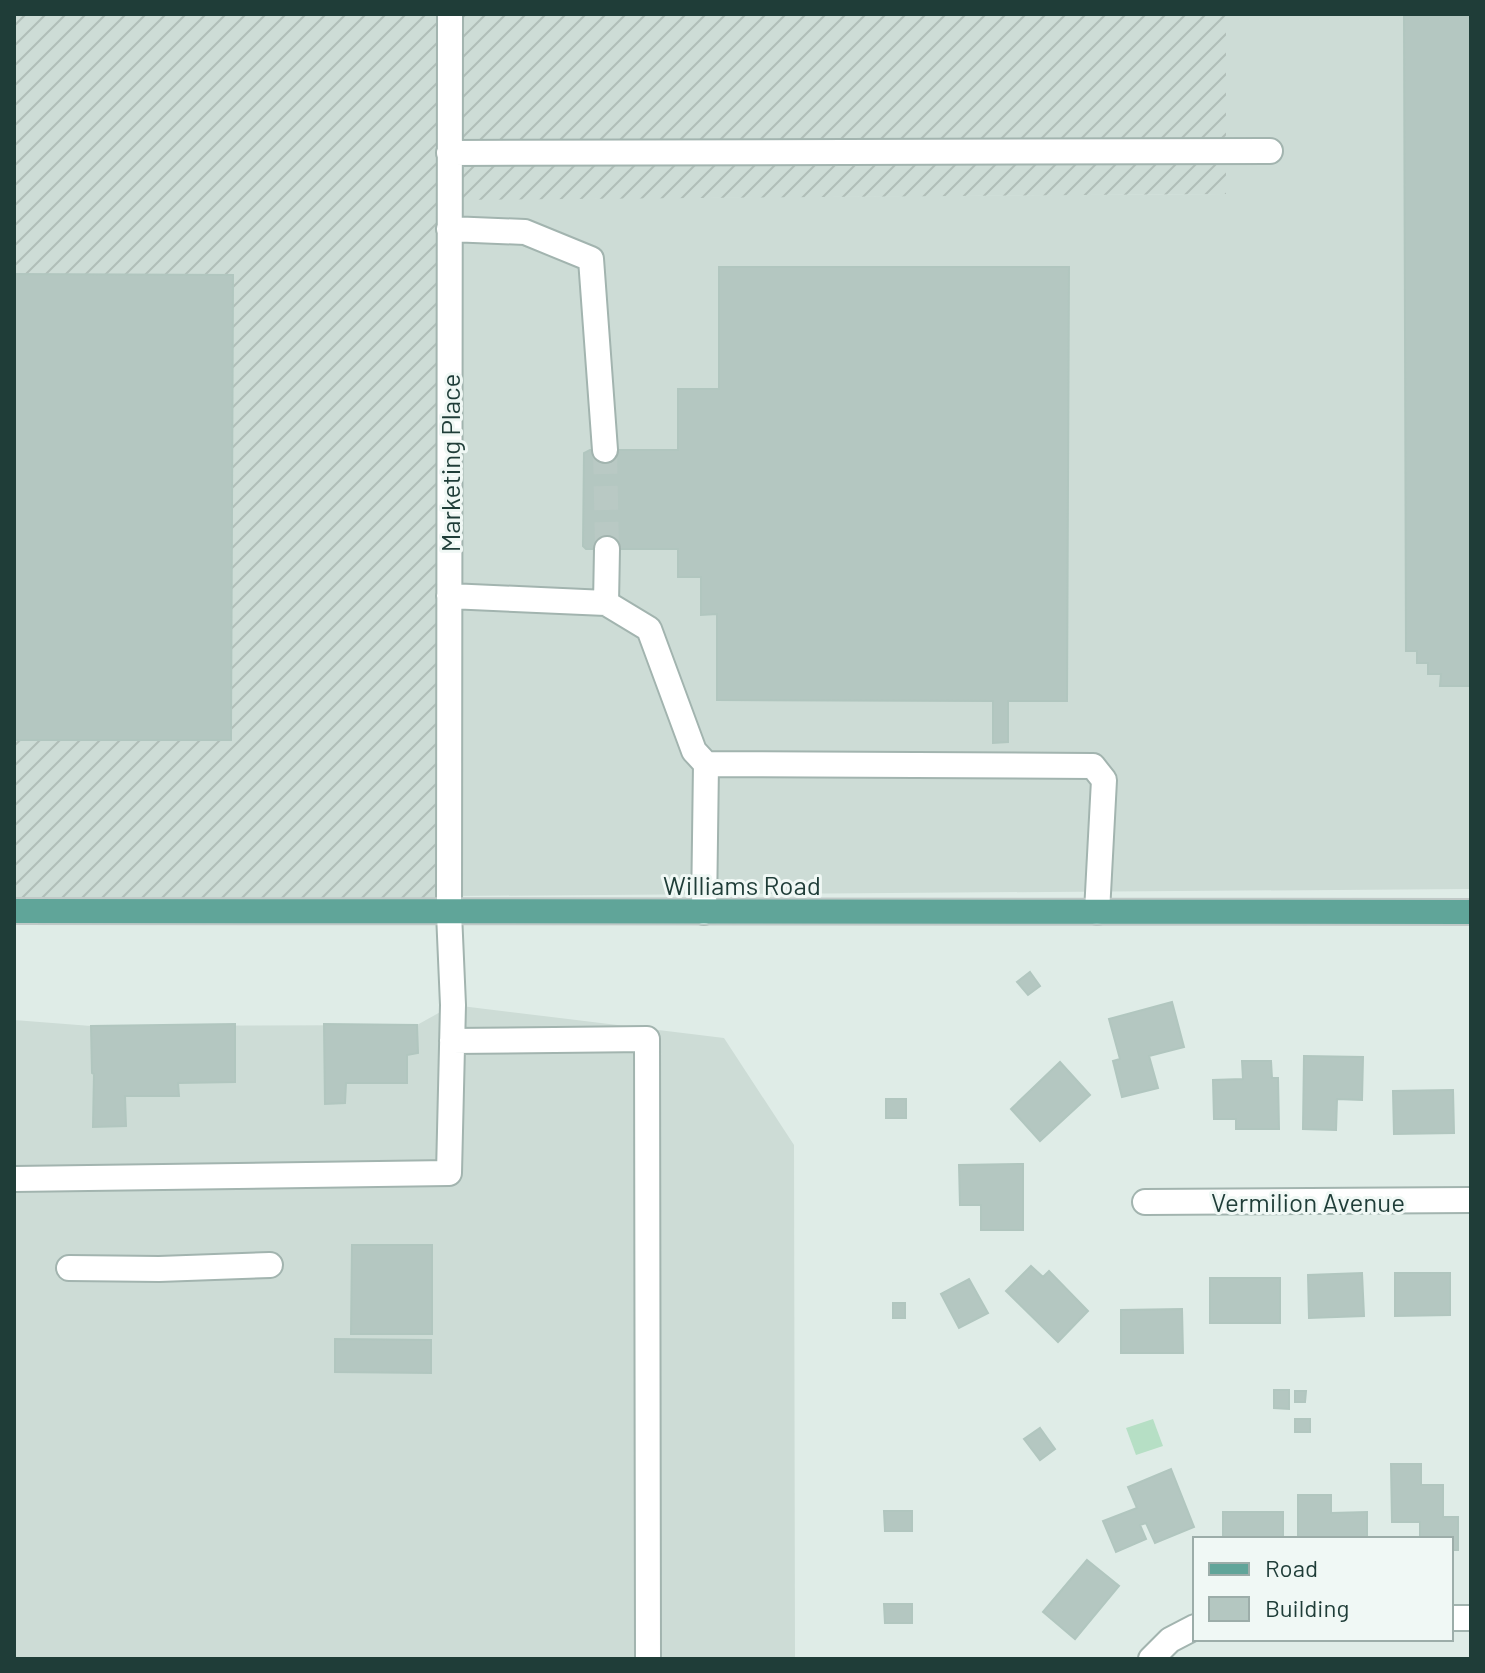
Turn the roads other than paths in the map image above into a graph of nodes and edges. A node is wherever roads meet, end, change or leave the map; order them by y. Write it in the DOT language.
graph roads {
  1 [pos="450,14"];
  2 [pos="1270,151"];
  3 [pos="449,153"];
  4 [pos="449,229"];
  5 [pos="605,450"];
  6 [pos="607,549"];
  7 [pos="449,596"];
  8 [pos="606,603"];
  9 [pos="706,764"];
  10 [pos="14,911"];
  11 [pos="704,912"];
  12 [pos="1097,912"];
  13 [pos="1471,912"];
  14 [pos="449,913"];
  15 [pos="452,1041"];
  16 [pos="14,1179"];
  17 [pos="1471,1200"];
  18 [pos="1145,1202"];
  19 [pos="270,1265"];
  20 [pos="69,1268"];
  21 [pos="1193,1628"];
  22 [pos="648,1659"];
  23 [pos="1151,1659"];
  1 -- 3 [label="street, Marketing Place"];
  2 -- 3 [label="street"];
  3 -- 4 [label="street, Marketing Place"];
  4 -- 5 [label="street"];
  4 -- 7 [label="street, Marketing Place"];
  6 -- 8 [label="street"];
  7 -- 8 [label="street"];
  7 -- 14 [label="street, Marketing Place"];
  8 -- 9 [label="street"];
  9 -- 11 [label="street"];
  9 -- 12 [label="street"];
  10 -- 14 [label="main road, Williams Road"];
  11 -- 12 [label="main road, Williams Road"];
  11 -- 14 [label="main road, Williams Road"];
  12 -- 13 [label="main road, Williams Road"];
  14 -- 15 [label="street, Marketing Place"];
  15 -- 16 [label="street, Marketing Place"];
  15 -- 22 [label="street"];
  17 -- 18 [label="street, Vermilion Avenue"];
  19 -- 20 [label="street"];
  21 -- 23 [label="street"];
}
